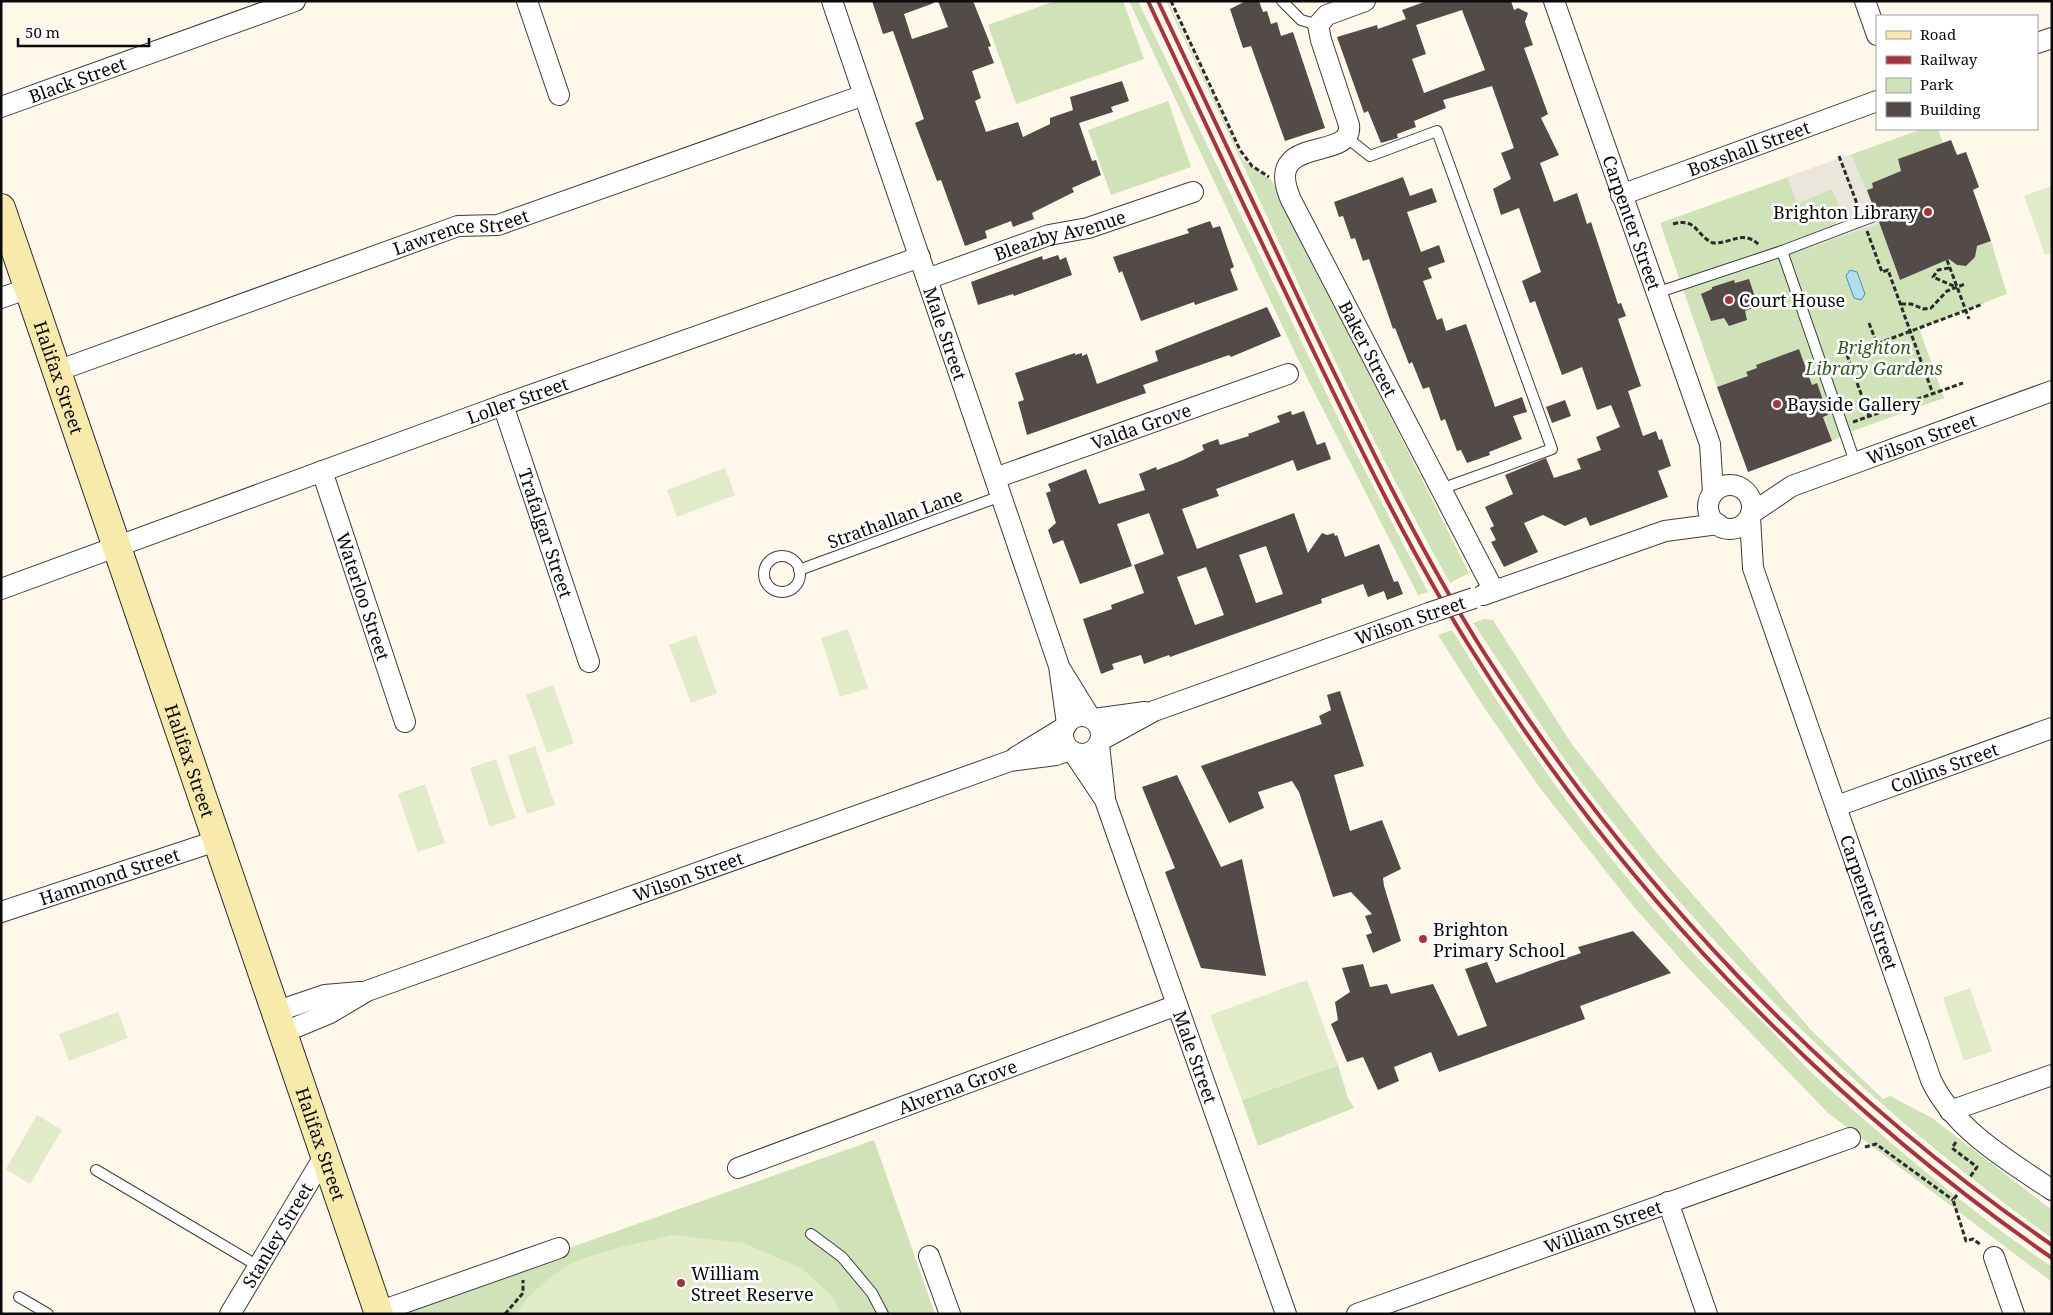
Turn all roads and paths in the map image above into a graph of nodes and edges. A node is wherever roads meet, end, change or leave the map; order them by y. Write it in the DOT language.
graph roads {
  1 [pos="295,1"];
  2 [pos="527,1"];
  3 [pos="832,1"];
  4 [pos="1171,1"];
  5 [pos="1282,1"];
  6 [pos="1365,1"];
  7 [pos="1554,1"];
  8 [pos="1865,1"];
  9 [pos="1318,25"];
  10 [pos="1876,32"];
  11 [pos="2052,38"];
  12 [pos="2038,43"];
  13 [pos="559,95"];
  14 [pos="864,95"];
  15 [pos="1876,101"];
  16 [pos="1,107"];
  17 [pos="1346,137"];
  18 [pos="1839,156"];
  19 [pos="1284,180"];
  20 [pos="1193,192"];
  21 [pos="1621,195"];
  22 [pos="1,208"];
  23 [pos="1876,215"];
  24 [pos="1863,220"];
  25 [pos="1673,224"];
  26 [pos="1782,251"];
  27 [pos="920,257"];
  28 [pos="1763,258"];
  29 [pos="1947,260"];
  30 [pos="1950,268"];
  31 [pos="927,279"];
  32 [pos="1965,284"];
  33 [pos="28,288"];
  34 [pos="1956,288"];
  35 [pos="1656,293"];
  36 [pos="1,298"];
  37 [pos="1901,304"];
  38 [pos="1983,304"];
  39 [pos="1966,310"];
  40 [pos="1969,319"];
  41 [pos="1869,323"];
  42 [pos="1911,331"];
  43 [pos="1877,344"];
  44 [pos="57,372"];
  45 [pos="1288,374"];
  46 [pos="1963,383"];
  47 [pos="2052,391"];
  48 [pos="1933,394"];
  49 [pos="503,405"];
  50 [pos="1869,416"];
  51 [pos="1842,426"];
  52 [pos="1710,444"];
  53 [pos="1855,462"];
  54 [pos="322,471"];
  55 [pos="1792,486"];
  56 [pos="998,487"];
  57 [pos="1741,488"];
  58 [pos="1441,489"];
  59 [pos="1711,497"];
  60 [pos="1751,515"];
  61 [pos="1721,526"];
  62 [pos="1665,531"];
  63 [pos="116,545"];
  64 [pos="1753,568"];
  65 [pos="799,570"];
  66 [pos="1,589"];
  67 [pos="1494,591"];
  68 [pos="589,662"];
  69 [pos="1059,666"];
  70 [pos="1154,711"];
  71 [pos="1092,718"];
  72 [pos="405,722"];
  73 [pos="1066,726"];
  74 [pos="2052,728"];
  75 [pos="1100,743"];
  76 [pos="1072,751"];
  77 [pos="1010,760"];
  78 [pos="1105,800"];
  79 [pos="1836,806"];
  80 [pos="216,841"];
  81 [pos="1,912"];
  82 [pos="1177,1005"];
  83 [pos="278,1023"];
  84 [pos="2052,1075"];
  85 [pos="1950,1111"];
  86 [pos="1965,1127"];
  87 [pos="1850,1138"];
  88 [pos="324,1155"];
  89 [pos="738,1168"];
  90 [pos="96,1170"];
  91 [pos="1970,1177"];
  92 [pos="2052,1190"];
  93 [pos="1957,1195"];
  94 [pos="1953,1200"];
  95 [pos="1668,1202"];
  96 [pos="811,1234"];
  97 [pos="559,1248"];
  98 [pos="929,1256"];
  99 [pos="1994,1257"];
  100 [pos="258,1266"];
  101 [pos="524,1274"];
  102 [pos="19,1296"];
  103 [pos="379,1313"];
  104 [pos="48,1314"];
  105 [pos="230,1314"];
  106 [pos="505,1314"];
  107 [pos="883,1314"];
  108 [pos="950,1314"];
  109 [pos="1286,1314"];
  110 [pos="1357,1314"];
  111 [pos="1707,1314"];
  112 [pos="2014,1314"];
  1 -- 16 [label="street, Black Street"];
  2 -- 13 [label="street"];
  3 -- 14 [label="street, Male Street"];
  4 -- 19 [label="path"];
  5 -- 9 [label="lane"];
  6 -- 9 [label="street"];
  7 -- 21 [label="street, Carpenter Street"];
  8 -- 10 [label="street"];
  9 -- 17 [label="street"];
  11 -- 12 [label="street"];
  14 -- 27 [label="street, Male Street"];
  14 -- 44 [label="street, Lawrence Street"];
  15 -- 21 [label="street, Boxshall Street"];
  17 -- 19 [label="street"];
  17 -- 58 [label="lane"];
  18 -- 24 [label="path"];
  19 -- 58 [label="street, Baker Street"];
  20 -- 31 [label="street, Bleazby Avenue"];
  21 -- 35 [label="street, Carpenter Street"];
  22 -- 33 [label="street, Halifax Street"];
  23 -- 24 [label="lane"];
  24 -- 26 [label="lane"];
  24 -- 37 [label="path"];
  25 -- 28 [label="path"];
  26 -- 28 [label="lane"];
  26 -- 51 [label="lane"];
  27 -- 31 [label="street, Male Street"];
  27 -- 49 [label="street, Loller Street"];
  28 -- 35 [label="lane"];
  29 -- 30 [label="path"];
  30 -- 34 [label="path"];
  30 -- 34 [label="path"];
  31 -- 56 [label="street, Male Street"];
  32 -- 34 [label="path"];
  33 -- 36 [label="street"];
  33 -- 44 [label="street, Halifax Street"];
  34 -- 37 [label="path"];
  34 -- 39 [label="path"];
  35 -- 52 [label="street, Carpenter Street"];
  37 -- 42 [label="path"];
  38 -- 39 [label="path"];
  39 -- 40 [label="path"];
  39 -- 42 [label="path"];
  41 -- 43 [label="path"];
  42 -- 43 [label="path"];
  42 -- 48 [label="path"];
  43 -- 50 [label="path"];
  44 -- 63 [label="street, Halifax Street"];
  45 -- 56 [label="street, Valda Grove"];
  46 -- 48 [label="path"];
  47 -- 53 [label="street, Wilson Street"];
  48 -- 50 [label="path"];
  49 -- 54 [label="street, Loller Street"];
  49 -- 68 [label="street, Trafalgar Street"];
  50 -- 51 [label="path"];
  51 -- 53 [label="lane"];
  52 -- 57 [label="street, Carpenter Street"];
  52 -- 59 [label="street, Carpenter Street"];
  53 -- 55 [label="street, Wilson Street"];
  54 -- 63 [label="street, Loller Street"];
  54 -- 72 [label="street, Waterloo Street"];
  55 -- 57 [label="street, Wilson Street"];
  55 -- 60 [label="street, Wilson Street"];
  56 -- 65 [label="lane, Strathallan Lane"];
  56 -- 69 [label="street, Male Street"];
  57 -- 59 [label="street"];
  57 -- 60 [label="street"];
  58 -- 67 [label="street, Baker Street"];
  59 -- 61 [label="street"];
  59 -- 62 [label="street, Wilson Street"];
  60 -- 61 [label="street"];
  60 -- 64 [label="street, Carpenter Street"];
  61 -- 62 [label="street, Wilson Street"];
  61 -- 64 [label="street, Carpenter Street"];
  62 -- 67 [label="street, Wilson Street"];
  63 -- 66 [label="street, Loller Street"];
  63 -- 80 [label="street, Halifax Street"];
  64 -- 79 [label="street, Carpenter Street"];
  67 -- 70 [label="street, Wilson Street, bridge"];
  69 -- 71 [label="street, Male Street"];
  69 -- 73 [label="street, Male Street"];
  70 -- 71 [label="street, Wilson Street"];
  70 -- 75 [label="street, Wilson Street"];
  71 -- 73 [label="street"];
  71 -- 75 [label="street"];
  73 -- 76 [label="street"];
  73 -- 77 [label="street, Wilson Street"];
  74 -- 79 [label="street, Collins Street"];
  75 -- 76 [label="street"];
  75 -- 78 [label="street, Male Street"];
  76 -- 77 [label="street, Wilson Street"];
  76 -- 78 [label="street, Male Street"];
  77 -- 83 [label="street, Wilson Street"];
  78 -- 82 [label="street, Male Street"];
  79 -- 85 [label="street, Carpenter Street"];
  80 -- 81 [label="street, Hammond Street"];
  80 -- 83 [label="street, Halifax Street"];
  82 -- 89 [label="street, Alverna Grove"];
  82 -- 109 [label="street, Male Street"];
  83 -- 88 [label="street, Halifax Street"];
  84 -- 85 [label="street"];
  85 -- 86 [label="street, Carpenter Street"];
  86 -- 91 [label="path"];
  86 -- 92 [label="street, Carpenter Street"];
  87 -- 94 [label="path"];
  87 -- 95 [label="street, William Street"];
  88 -- 100 [label="street, Stanley Street"];
  88 -- 103 [label="street, Halifax Street"];
  90 -- 100 [label="lane"];
  93 -- 94 [label="path"];
  94 -- 99 [label="path"];
  95 -- 110 [label="street, William Street"];
  95 -- 111 [label="street"];
  96 -- 107 [label="lane"];
  97 -- 103 [label="street"];
  98 -- 108 [label="street"];
  99 -- 112 [label="street"];
  100 -- 105 [label="street, Stanley Street"];
  101 -- 106 [label="path"];
  102 -- 104 [label="lane"];
}
